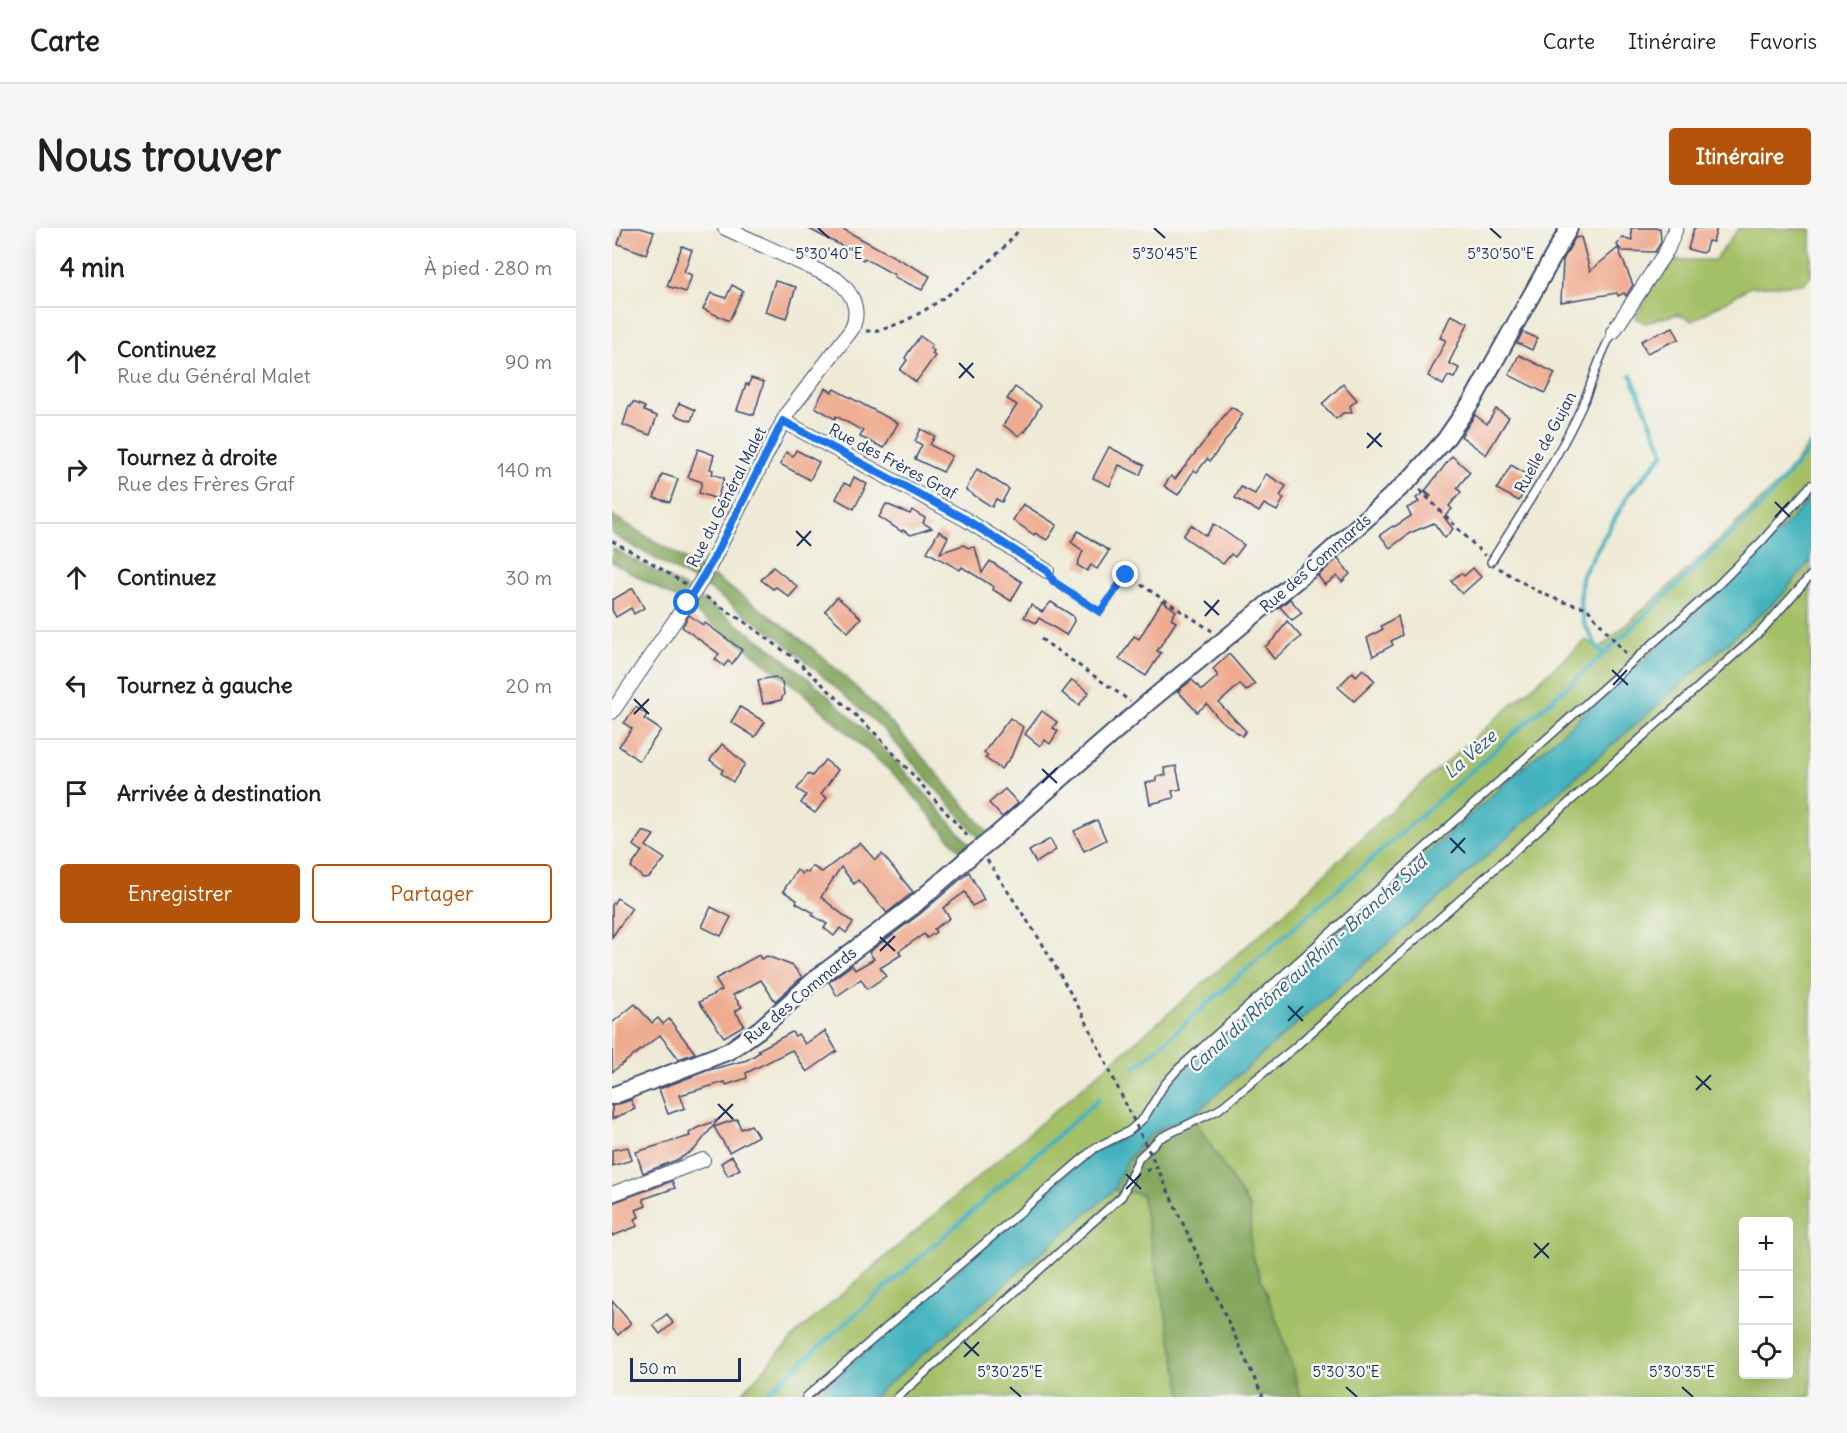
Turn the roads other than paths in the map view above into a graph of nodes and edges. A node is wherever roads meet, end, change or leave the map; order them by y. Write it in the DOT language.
graph roads {
  1 [pos="725,228"];
  2 [pos="1569,228"];
  3 [pos="1676,228"];
  4 [pos="1614,332"];
  5 [pos="783,421"];
  6 [pos="1811,485"];
  7 [pos="1491,562"];
  8 [pos="1047,571"];
  9 [pos="1811,575"];
  10 [pos="612,712"];
  11 [pos="612,1096"];
  12 [pos="703,1160"];
  13 [pos="612,1194"];
  14 [pos="806,1397"];
  15 [pos="898,1397"];
  1 -- 5 [label="street, Rue du Général Malet"];
  2 -- 11 [label="street, Rue des Commards, bridge"];
  3 -- 4 [label="street"];
  4 -- 7 [label="lane, Ruelle de Gujan"];
  5 -- 8 [label="street, Rue des Frères Graf"];
  5 -- 10 [label="street, Rue du Général Malet, bridge"];
  6 -- 14 [label="lane"];
  9 -- 15 [label="lane"];
  12 -- 13 [label="street"];
}
